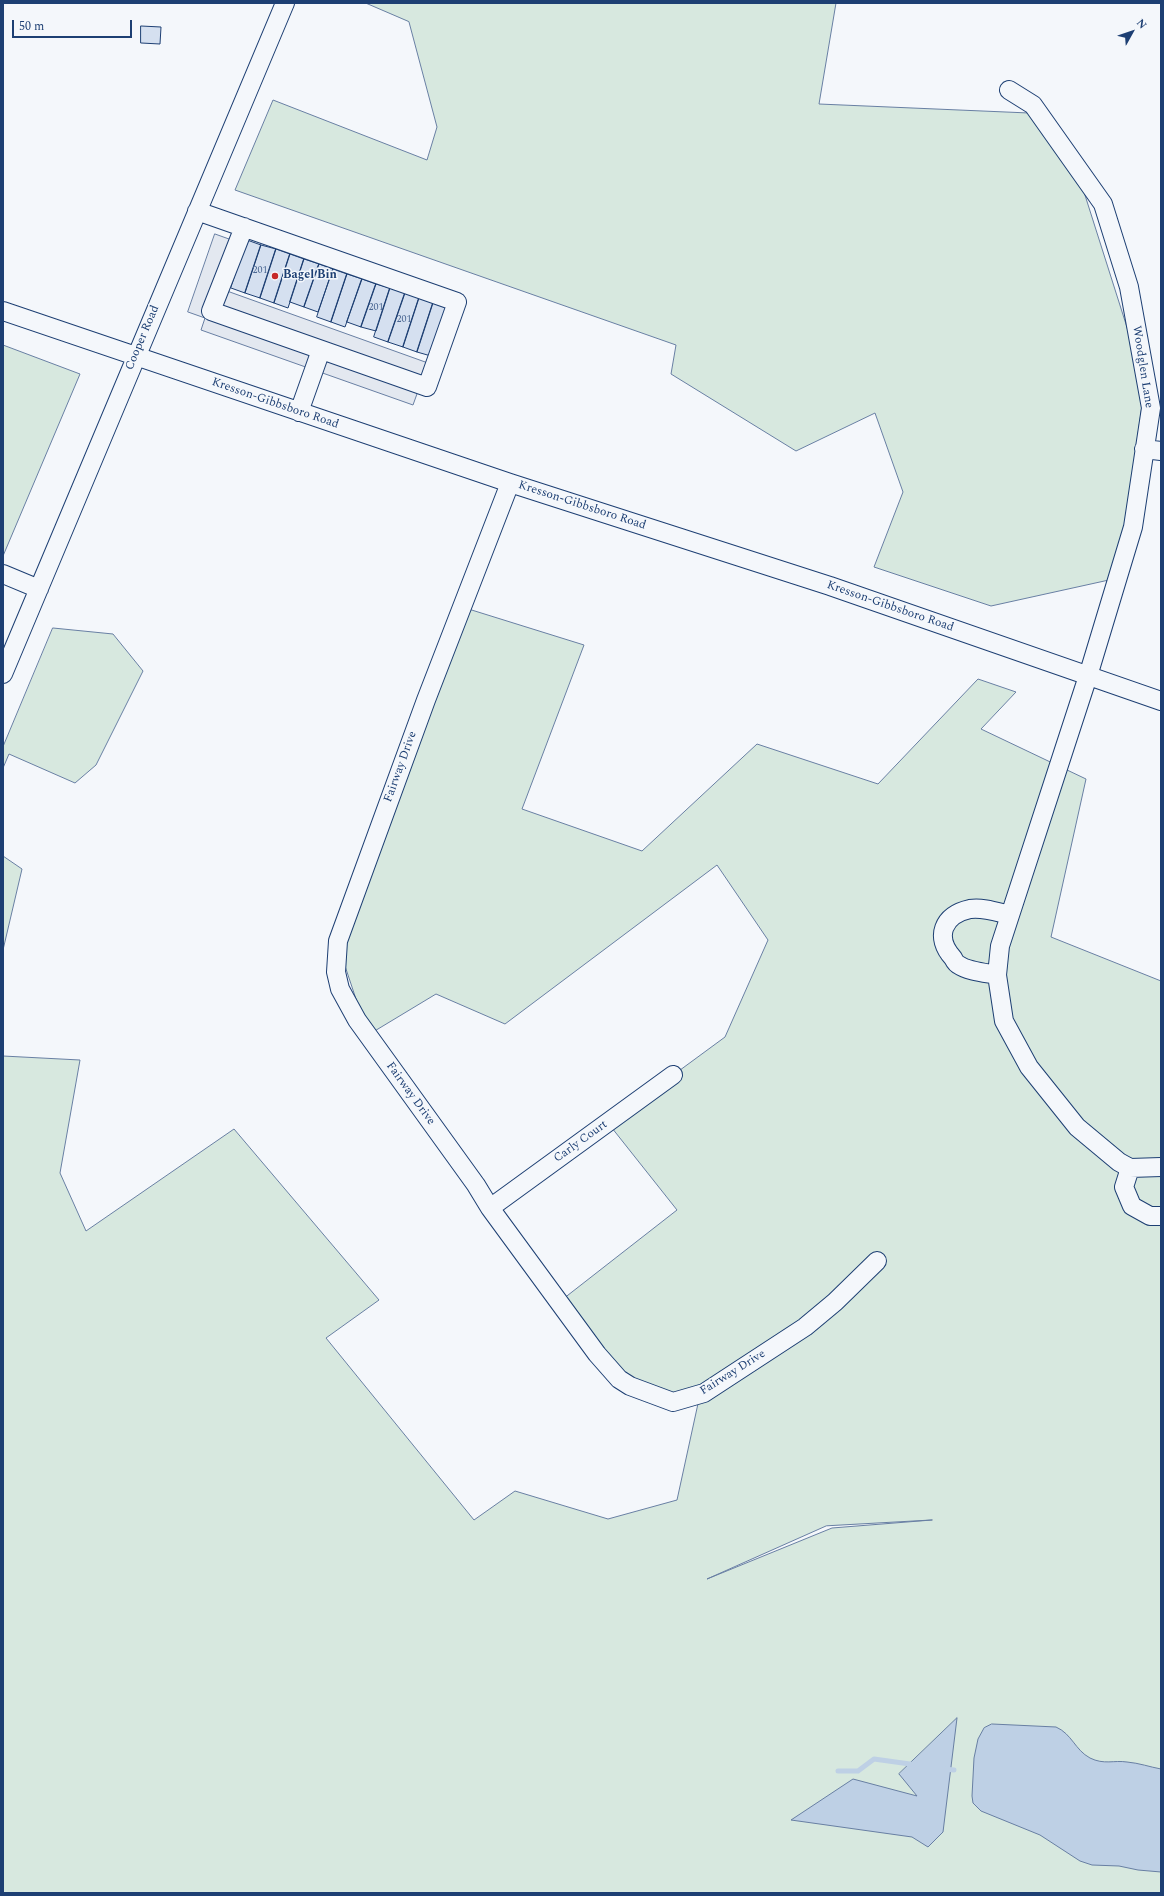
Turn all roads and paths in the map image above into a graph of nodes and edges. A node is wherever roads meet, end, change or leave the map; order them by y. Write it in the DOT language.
graph roads {
  1 [pos="285,3"];
  2 [pos="1010,90"];
  3 [pos="197,210"];
  4 [pos="244,227"];
  5 [pos="3,311"];
  6 [pos="321,350"];
  7 [pos="136,357"];
  8 [pos="299,412"];
  9 [pos="1153,450"];
  10 [pos="510,483"];
  11 [pos="3,574"];
  12 [pos="39,588"];
  13 [pos="3,674"];
  14 [pos="1088,676"];
  15 [pos="1161,701"];
  16 [pos="1010,915"];
  17 [pos="997,975"];
  18 [pos="673,1075"];
  19 [pos="1161,1167"];
  20 [pos="1130,1168"];
  21 [pos="490,1208"];
  22 [pos="1161,1216"];
  23 [pos="878,1260"];
  1 -- 3 [label="street, Cooper Road"];
  2 -- 9 [label="street, Woodglen Lane"];
  3 -- 4 [label="street"];
  3 -- 7 [label="street, Cooper Road"];
  4 -- 6 [label="street"];
  4 -- 6 [label="street"];
  5 -- 7 [label="street, Kresson-Gibbsboro Road"];
  6 -- 8 [label="street"];
  7 -- 8 [label="street, Kresson-Gibbsboro Road"];
  7 -- 12 [label="street, Cooper Road"];
  8 -- 10 [label="street, Kresson-Gibbsboro Road"];
  9 -- 14 [label="street, Woodglen Lane"];
  10 -- 14 [label="street, Kresson-Gibbsboro Road"];
  10 -- 21 [label="street, Fairway Drive"];
  11 -- 12 [label="street"];
  12 -- 13 [label="street, Cooper Road"];
  14 -- 15 [label="street, Kresson-Gibbsboro Road"];
  14 -- 16 [label="street, Woodglen Lane"];
  16 -- 17 [label="street, Woodglen Lane"];
  16 -- 17 [label="street"];
  17 -- 20 [label="street, Woodglen Lane"];
  18 -- 21 [label="street, Carly Court"];
  19 -- 20 [label="street"];
  20 -- 22 [label="street"];
  21 -- 23 [label="street, Fairway Drive"];
}
